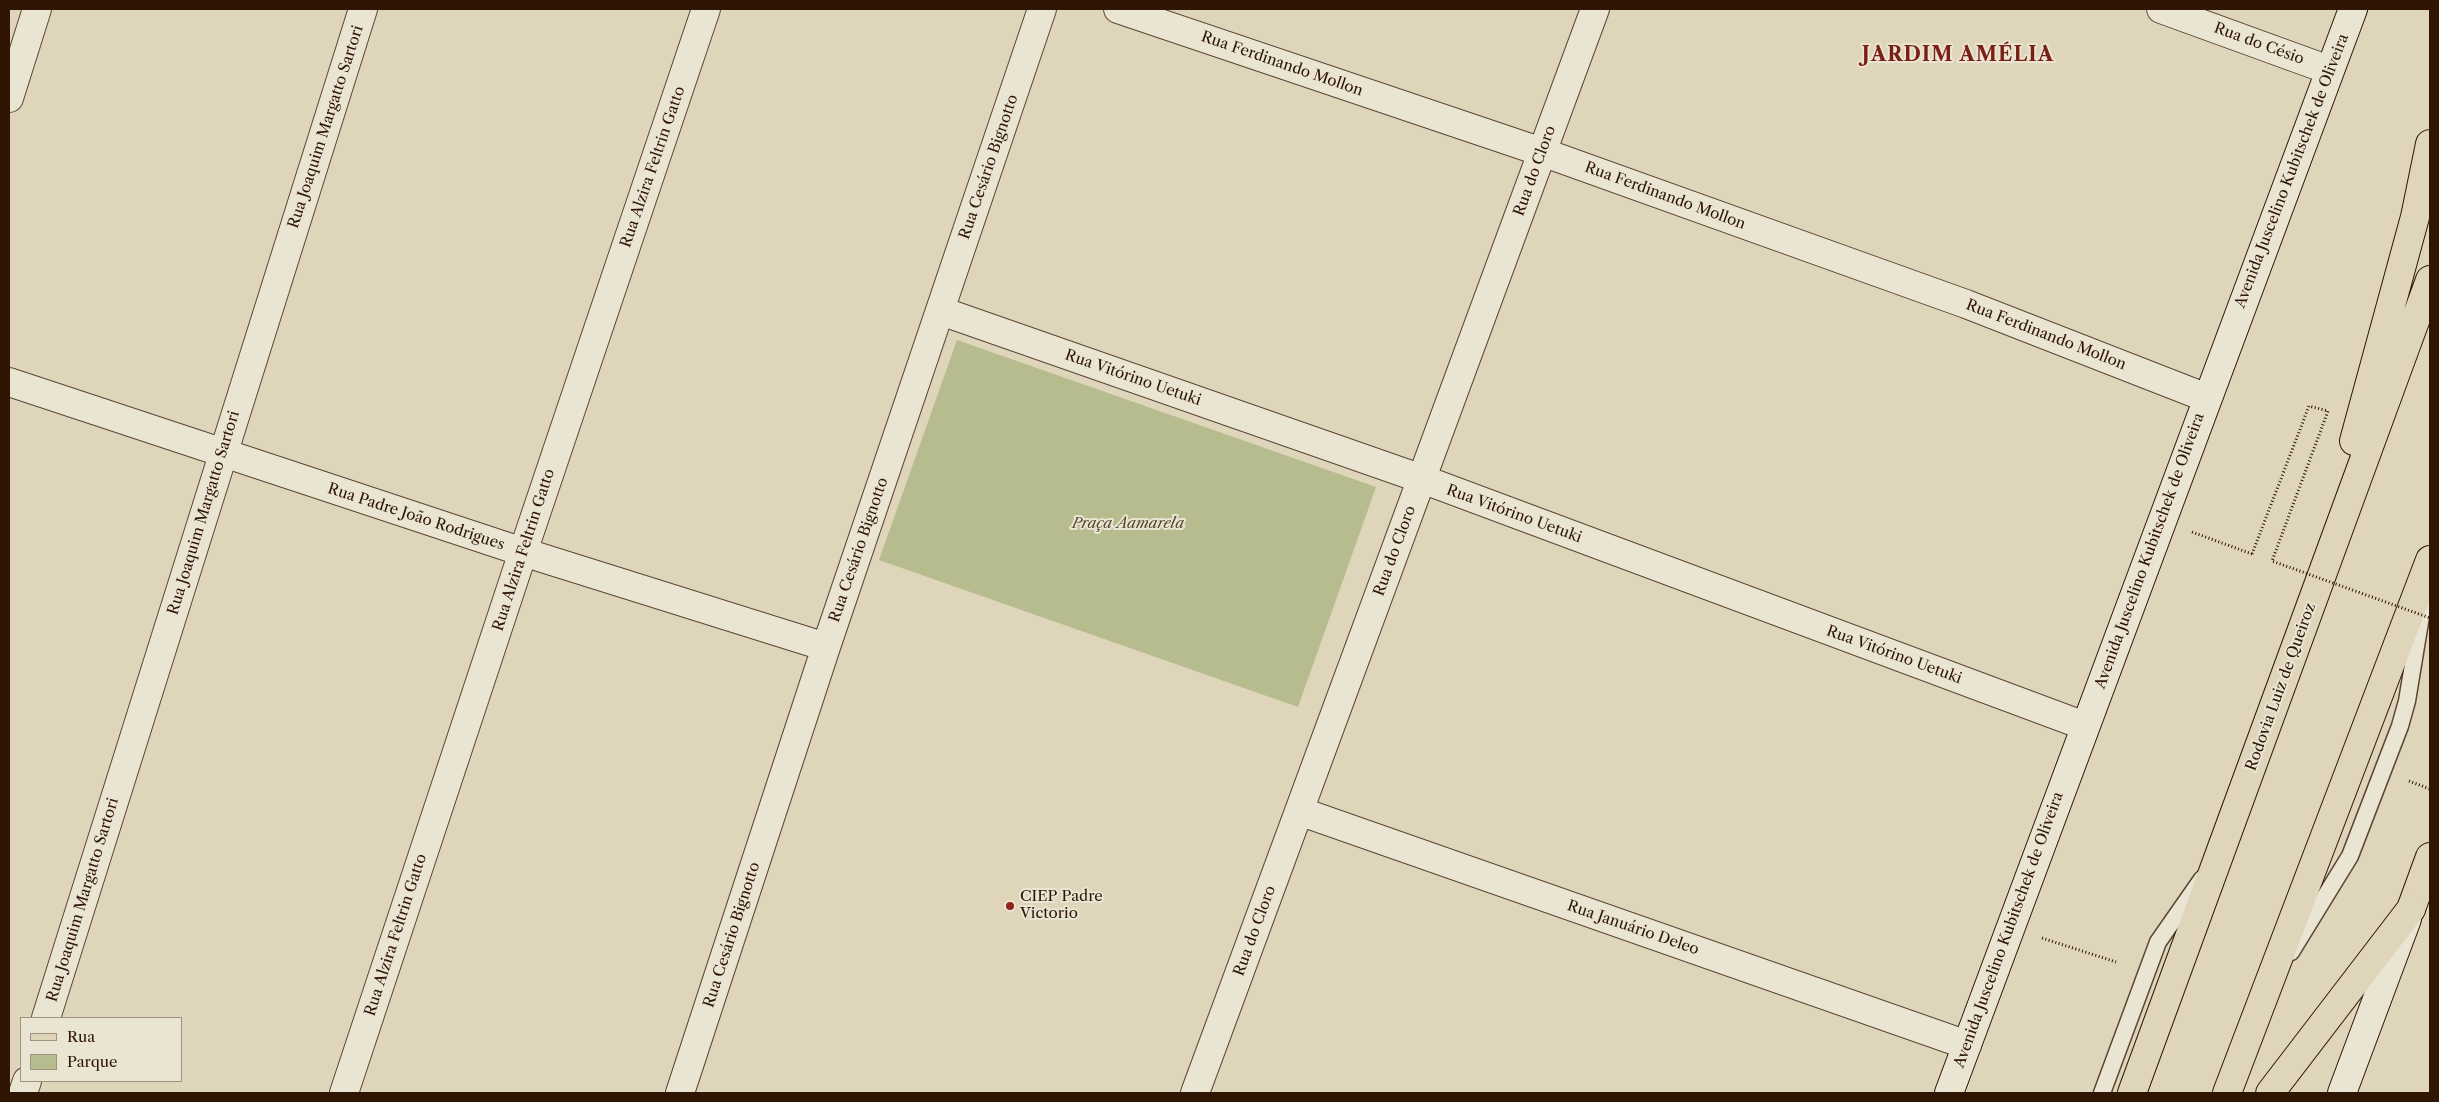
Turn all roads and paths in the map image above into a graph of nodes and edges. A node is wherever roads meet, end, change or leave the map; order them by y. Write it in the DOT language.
graph roads {
  1 [pos="37,9"];
  2 [pos="363,9"];
  3 [pos="706,9"];
  4 [pos="1042,9"];
  5 [pos="1118,9"];
  6 [pos="1595,9"];
  7 [pos="2161,9"];
  8 [pos="2353,9"];
  9 [pos="2328,70"];
  10 [pos="9,98"];
  11 [pos="2430,144"];
  12 [pos="1542,152"];
  13 [pos="2430,280"];
  14 [pos="941,311"];
  15 [pos="9,382"];
  16 [pos="2207,398"];
  17 [pos="223,454"];
  18 [pos="1422,479"];
  19 [pos="2161,521"];
  20 [pos="2339,528"];
  21 [pos="523,552"];
  22 [pos="2430,561"];
  23 [pos="2430,618"];
  24 [pos="826,647"];
  25 [pos="2085,726"];
  26 [pos="2406,780"];
  27 [pos="2430,789"];
  28 [pos="1299,811"];
  29 [pos="2220,853"];
  30 [pos="2430,856"];
  31 [pos="2411,908"];
  32 [pos="2010,927"];
  33 [pos="2116,962"];
  34 [pos="46,1017"];
  35 [pos="1967,1045"];
  36 [pos="344,1093"];
  37 [pos="680,1093"];
  38 [pos="1195,1093"];
  39 [pos="1949,1093"];
  40 [pos="2102,1093"];
  41 [pos="2132,1093"];
  42 [pos="2227,1093"];
  43 [pos="2270,1093"];
  44 [pos="2342,1093"];
  1 -- 10 [label="street"];
  2 -- 17 [label="street, Rua Joaquim Margatto Sartori"];
  3 -- 21 [label="street, Rua Alzira Feltrin Gatto"];
  4 -- 14 [label="street, Rua Cesário Bignotto"];
  5 -- 12 [label="street, Rua Ferdinando Mollon"];
  6 -- 12 [label="street, Rua do Cloro"];
  7 -- 9 [label="street, Rua do Césio"];
  8 -- 9 [label="street, Avenida Juscelino Kubitschek de Oliveira"];
  9 -- 16 [label="street, Avenida Juscelino Kubitschek de Oliveira"];
  11 -- 20 [label="main road"];
  12 -- 16 [label="street, Rua Ferdinando Mollon"];
  12 -- 18 [label="street, Rua do Cloro"];
  13 -- 20 [label="main road, Rodovia Luiz de Queiroz"];
  14 -- 18 [label="street, Rua Vitórino Uetuki"];
  14 -- 24 [label="street, Rua Cesário Bignotto"];
  15 -- 17 [label="street, Rua Padre João Rodrigues"];
  16 -- 19 [label="street, Avenida Juscelino Kubitschek de Oliveira"];
  17 -- 21 [label="street, Rua Padre João Rodrigues"];
  17 -- 34 [label="street, Rua Joaquim Margatto Sartori"];
  18 -- 25 [label="street, Rua Vitórino Uetuki"];
  18 -- 28 [label="street, Rua do Cloro"];
  19 -- 23 [label="path, bridge"];
  19 -- 25 [label="street, Avenida Juscelino Kubitschek de Oliveira"];
  20 -- 29 [label="main road, Rodovia Luiz de Queiroz"];
  21 -- 24 [label="street, Rua Padre João Rodrigues"];
  21 -- 36 [label="street, Rua Alzira Feltrin Gatto"];
  22 -- 42 [label="main road"];
  24 -- 37 [label="street, Rua Cesário Bignotto"];
  25 -- 32 [label="street, Avenida Juscelino Kubitschek de Oliveira"];
  26 -- 27 [label="path"];
  28 -- 35 [label="street, Rua Januário Deleo"];
  28 -- 38 [label="street, Rua do Cloro"];
  29 -- 40 [label="lane"];
  29 -- 41 [label="main road, Rodovia Luiz de Queiroz"];
  30 -- 31 [label="main road"];
  31 -- 43 [label="main road"];
  31 -- 44 [label="street"];
  32 -- 33 [label="path"];
  32 -- 35 [label="street, Avenida Juscelino Kubitschek de Oliveira"];
  35 -- 39 [label="street, Avenida Juscelino Kubitschek de Oliveira"];
}
